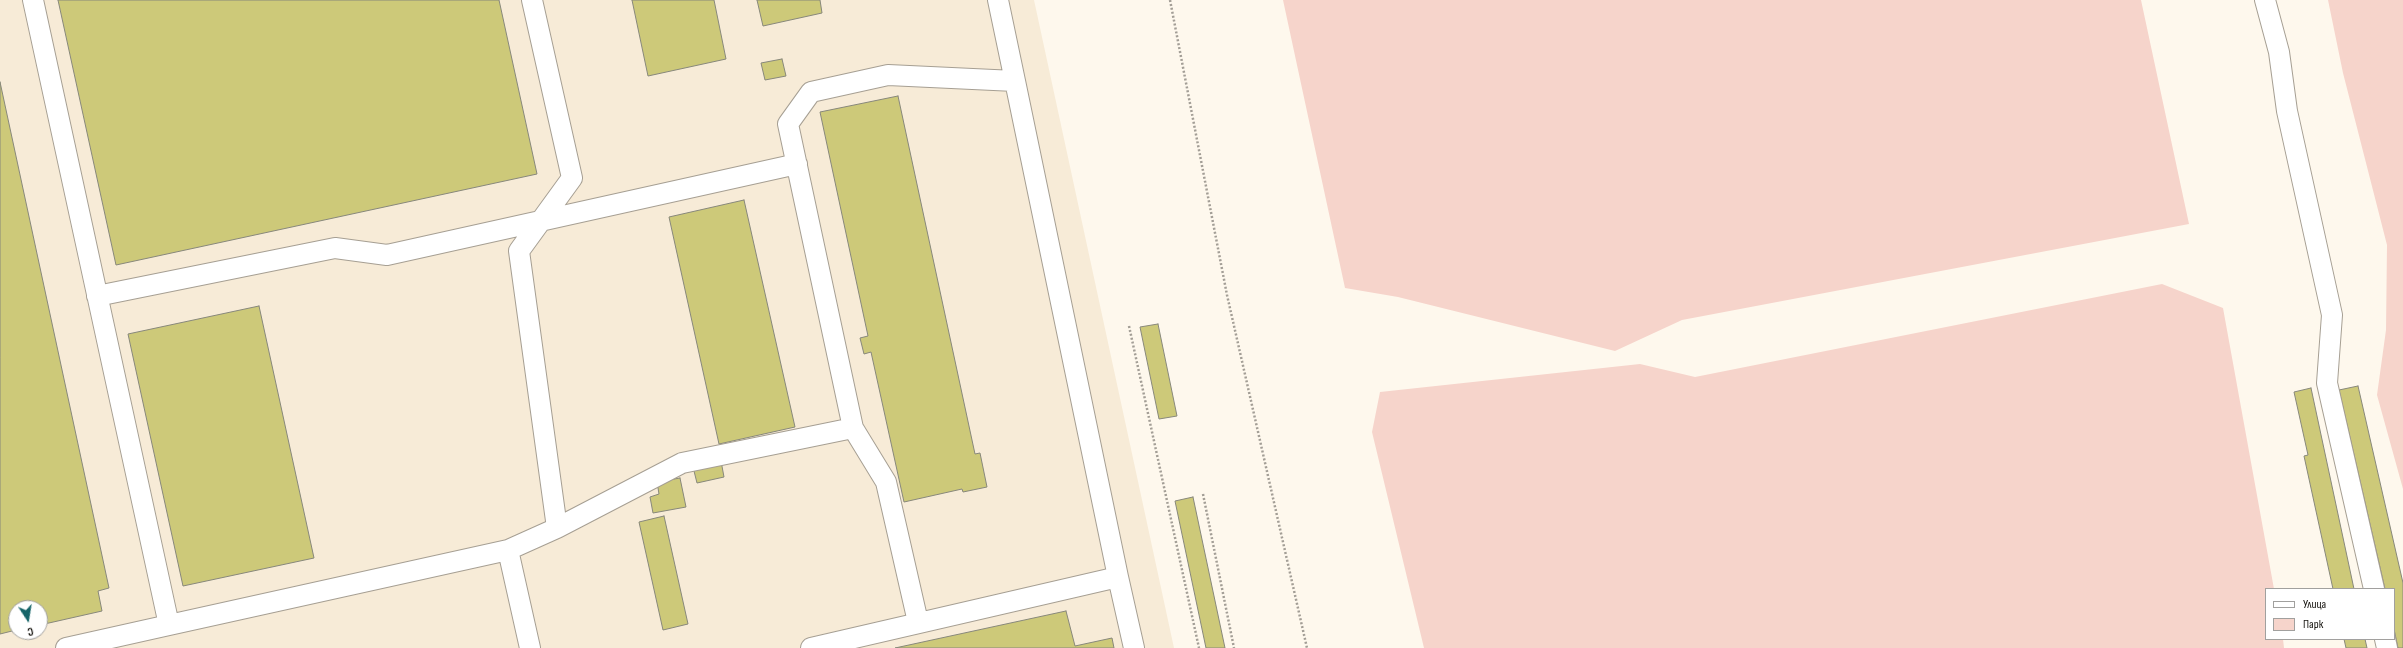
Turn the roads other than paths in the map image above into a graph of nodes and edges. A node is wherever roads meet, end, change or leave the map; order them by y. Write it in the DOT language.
graph roads {
  1 [pos="33,0"];
  2 [pos="532,0"];
  3 [pos="998,0"];
  4 [pos="2265,0"];
  5 [pos="1016,81"];
  6 [pos="797,164"];
  7 [pos="540,222"];
  8 [pos="97,296"];
  9 [pos="853,428"];
  10 [pos="557,528"];
  11 [pos="508,550"];
  12 [pos="1118,577"];
  13 [pos="2374,588"];
  14 [pos="918,622"];
  15 [pos="169,625"];
  16 [pos="66,648"];
  17 [pos="530,648"];
  18 [pos="811,648"];
  19 [pos="1134,648"];
  1 -- 8 [label="lane"];
  2 -- 7 [label="lane"];
  3 -- 5 [label="lane"];
  4 -- 13 [label="lane"];
  5 -- 6 [label="lane"];
  5 -- 12 [label="lane"];
  6 -- 7 [label="lane"];
  6 -- 9 [label="lane"];
  7 -- 8 [label="lane"];
  7 -- 10 [label="lane"];
  8 -- 15 [label="lane"];
  9 -- 10 [label="lane"];
  9 -- 14 [label="lane"];
  10 -- 11 [label="lane"];
  11 -- 15 [label="lane"];
  11 -- 17 [label="lane"];
  12 -- 14 [label="lane"];
  12 -- 19 [label="lane"];
  14 -- 18 [label="lane"];
  15 -- 16 [label="lane"];
}
